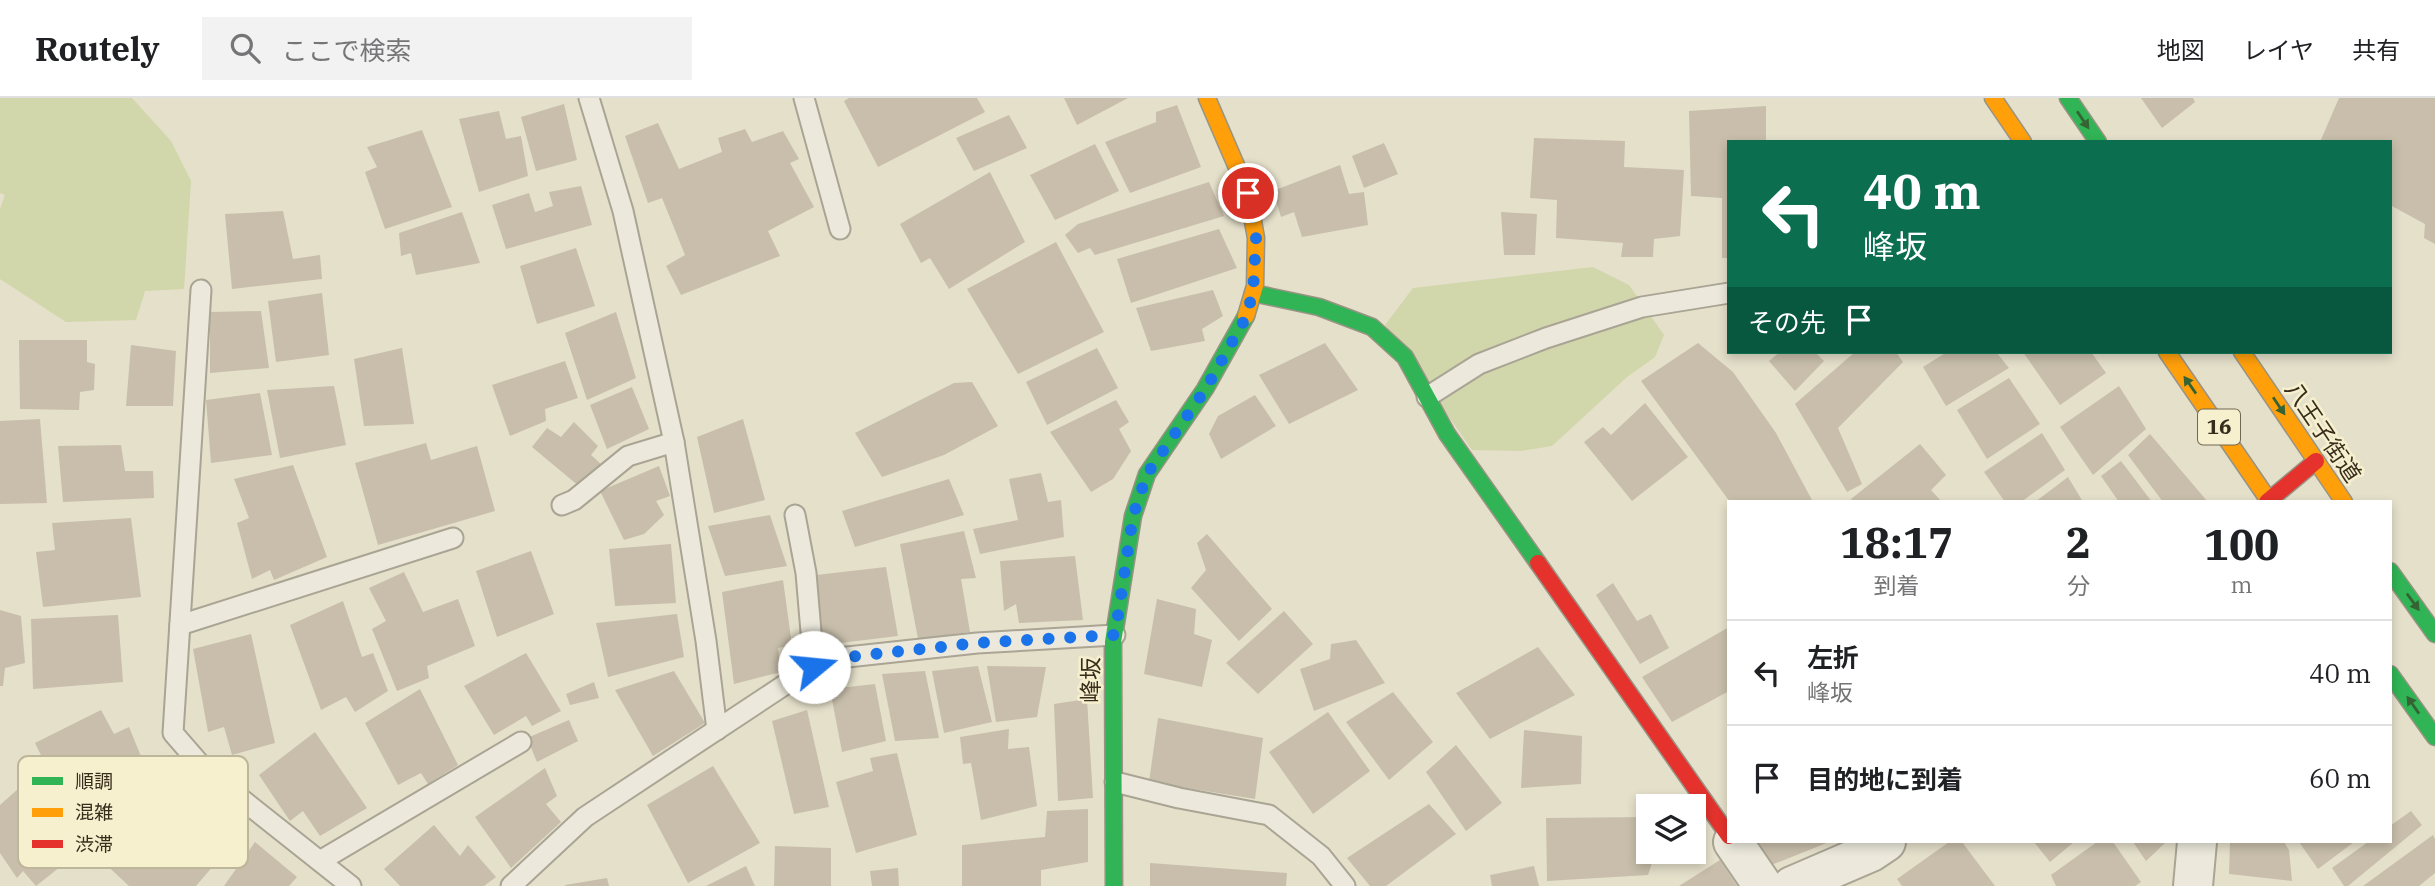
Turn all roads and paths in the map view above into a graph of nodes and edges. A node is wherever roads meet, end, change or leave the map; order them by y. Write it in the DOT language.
graph roads {
  1 [pos="589,98"];
  2 [pos="804,98"];
  3 [pos="1207,98"];
  4 [pos="1993,98"];
  5 [pos="2068,98"];
  6 [pos="2021,140"];
  7 [pos="2097,140"];
  8 [pos="840,229"];
  9 [pos="201,290"];
  10 [pos="1253,293"];
  11 [pos="1727,293"];
  12 [pos="2168,354"];
  13 [pos="2243,354"];
  14 [pos="1427,397"];
  15 [pos="674,442"];
  16 [pos="2316,461"];
  17 [pos="2268,500"];
  18 [pos="2271,500"];
  19 [pos="2343,500"];
  20 [pos="562,505"];
  21 [pos="796,515"];
  22 [pos="453,538"];
  23 [pos="2392,574"];
  24 [pos="180,625"];
  25 [pos="2435,634"];
  26 [pos="1115,635"];
  27 [pos="814,667"];
  28 [pos="2392,677"];
  29 [pos="717,730"];
  30 [pos="2435,737"];
  31 [pos="522,742"];
  32 [pos="193,756"];
  33 [pos="1115,782"];
  34 [pos="248,805"];
  35 [pos="1727,833"];
  36 [pos="1734,843"];
  37 [pos="1884,843"];
  38 [pos="2197,843"];
  39 [pos="320,862"];
  40 [pos="351,886"];
  41 [pos="511,886"];
  42 [pos="1114,886"];
  43 [pos="1345,886"];
  44 [pos="1763,886"];
  45 [pos="1792,886"];
  46 [pos="2193,886"];
  1 -- 15 [label="lane"];
  2 -- 8 [label="lane"];
  3 -- 10 [label="main road, 峰坂"];
  4 -- 6 [label="main road"];
  5 -- 7 [label="main road, one-way"];
  9 -- 24 [label="lane"];
  10 -- 14 [label="main road"];
  10 -- 26 [label="main road, 峰坂"];
  11 -- 14 [label="lane"];
  17 -- 12 [label="main road, 16, one-way"];
  13 -- 16 [label="main road, 八王子街道 / 16, one-way"];
  14 -- 35 [label="main road"];
  15 -- 20 [label="lane"];
  15 -- 29 [label="lane"];
  16 -- 18 [label="main road"];
  16 -- 19 [label="main road, 八王子街道 / 16"];
  21 -- 27 [label="lane"];
  22 -- 24 [label="lane"];
  23 -- 25 [label="main road, one-way"];
  24 -- 32 [label="lane"];
  26 -- 27 [label="lane"];
  26 -- 33 [label="main road, 峰坂"];
  27 -- 29 [label="lane"];
  30 -- 28 [label="main road, one-way"];
  29 -- 41 [label="lane"];
  31 -- 39 [label="lane"];
  33 -- 42 [label="main road, 峰坂"];
  33 -- 43 [label="lane"];
  34 -- 39 [label="lane"];
  36 -- 44 [label="street"];
  37 -- 45 [label="street"];
  38 -- 46 [label="street"];
  39 -- 40 [label="lane"];
}
